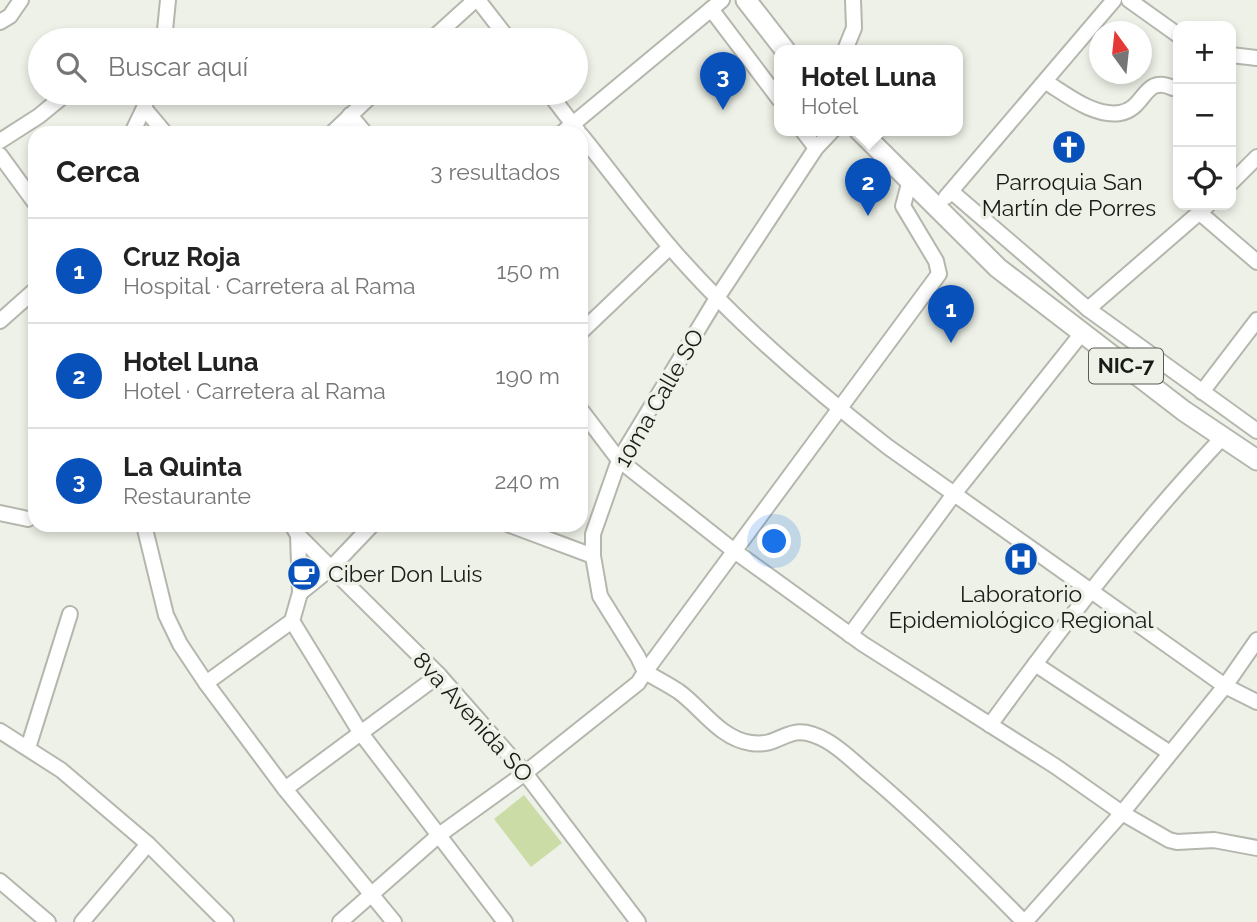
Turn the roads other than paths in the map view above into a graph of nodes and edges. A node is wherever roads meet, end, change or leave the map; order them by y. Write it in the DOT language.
graph roads {
  1 [pos="21,0"];
  2 [pos="168,0"];
  3 [pos="477,0"];
  4 [pos="746,0"];
  5 [pos="853,0"];
  6 [pos="1114,0"];
  7 [pos="1129,0"];
  8 [pos="716,5"];
  9 [pos="0,22"];
  10 [pos="165,28"];
  11 [pos="445,28"];
  12 [pos="499,28"];
  13 [pos="1173,31"];
  14 [pos="781,45"];
  15 [pos="850,45"];
  16 [pos="1236,56"];
  17 [pos="1257,58"];
  18 [pos="1046,82"];
  19 [pos="1173,88"];
  20 [pos="774,92"];
  21 [pos="52,105"];
  22 [pos="145,105"];
  23 [pos="361,105"];
  24 [pos="557,105"];
  25 [pos="144,108"];
  26 [pos="350,115"];
  27 [pos="135,126"];
  28 [pos="159,126"];
  29 [pos="339,126"];
  30 [pos="359,126"];
  31 [pos="571,126"];
  32 [pos="580,126"];
  33 [pos="807,136"];
  34 [pos="827,136"];
  35 [pos="865,136"];
  36 [pos="0,141"];
  37 [pos="588,148"];
  38 [pos="816,148"];
  39 [pos="0,155"];
  40 [pos="1257,157"];
  41 [pos="1236,178"];
  42 [pos="910,180"];
  43 [pos="952,192"];
  44 [pos="28,193"];
  45 [pos="934,206"];
  46 [pos="1203,210"];
  47 [pos="1205,210"];
  48 [pos="670,247"];
  49 [pos="1257,262"];
  50 [pos="28,296"];
  51 [pos="718,298"];
  52 [pos="1088,309"];
  53 [pos="1257,320"];
  54 [pos="0,321"];
  55 [pos="588,325"];
  56 [pos="1083,333"];
  57 [pos="1202,392"];
  58 [pos="840,410"];
  59 [pos="588,419"];
  60 [pos="1257,431"];
  61 [pos="1223,437"];
  62 [pos="620,460"];
  63 [pos="1257,460"];
  64 [pos="954,494"];
  65 [pos="0,513"];
  66 [pos="28,519"];
  67 [pos="146,532"];
  68 [pos="295,532"];
  69 [pos="297,532"];
  70 [pos="365,532"];
  71 [pos="529,532"];
  72 [pos="733,550"];
  73 [pos="593,556"];
  74 [pos="331,568"];
  75 [pos="1089,591"];
  76 [pos="300,593"];
  77 [pos="70,614"];
  78 [pos="292,621"];
  79 [pos="850,635"];
  80 [pos="1257,640"];
  81 [pos="1035,664"];
  82 [pos="645,672"];
  83 [pos="439,675"];
  84 [pos="206,683"];
  85 [pos="1225,687"];
  86 [pos="1257,702"];
  87 [pos="990,725"];
  88 [pos="0,731"];
  89 [pos="360,732"];
  90 [pos="28,748"];
  91 [pos="1170,754"];
  92 [pos="525,773"];
  93 [pos="285,789"];
  94 [pos="1122,813"];
  95 [pos="439,835"];
  96 [pos="148,844"];
  97 [pos="1257,848"];
  98 [pos="0,881"];
  99 [pos="372,893"];
  100 [pos="48,922"];
  101 [pos="82,922"];
  102 [pos="226,922"];
  103 [pos="340,922"];
  104 [pos="394,922"];
  105 [pos="505,922"];
  106 [pos="638,922"];
  107 [pos="1025,922"];
  1 -- 9 [label="street"];
  2 -- 10 [label="street"];
  3 -- 11 [label="street"];
  3 -- 12 [label="street"];
  4 -- 14 [label="highway"];
  5 -- 15 [label="street"];
  6 -- 18 [label="street"];
  7 -- 13 [label="street"];
  8 -- 20 [label="street"];
  8 -- 32 [label="street"];
  16 -- 17 [label="street"];
  18 -- 19 [label="street"];
  18 -- 43 [label="street"];
  21 -- 36 [label="street"];
  22 -- 25 [label="street"];
  23 -- 26 [label="street"];
  24 -- 31 [label="street"];
  25 -- 27 [label="street"];
  25 -- 28 [label="street"];
  26 -- 29 [label="street"];
  26 -- 30 [label="street"];
  33 -- 38 [label="street"];
  34 -- 38 [label="street, 10ma Calle SO"];
  35 -- 42 [label="highway, NIC-7"];
  37 -- 48 [label="street"];
  38 -- 51 [label="street, 10ma Calle SO"];
  39 -- 44 [label="street"];
  40 -- 41 [label="street"];
  42 -- 45 [label="highway, NIC-7"];
  42 -- 58 [label="street"];
  43 -- 45 [label="street"];
  43 -- 52 [label="street"];
  45 -- 56 [label="highway, NIC-7"];
  46 -- 52 [label="street"];
  47 -- 49 [label="street"];
  48 -- 51 [label="street"];
  48 -- 55 [label="street"];
  50 -- 54 [label="street"];
  51 -- 58 [label="street"];
  51 -- 62 [label="street, 10ma Calle SO"];
  52 -- 57 [label="street"];
  53 -- 57 [label="street"];
  56 -- 61 [label="highway, NIC-7"];
  56 -- 64 [label="street"];
  57 -- 60 [label="street"];
  58 -- 64 [label="street"];
  58 -- 72 [label="street"];
  59 -- 62 [label="street"];
  61 -- 63 [label="highway, NIC-7"];
  61 -- 75 [label="street"];
  62 -- 72 [label="street"];
  62 -- 73 [label="street, 10ma Calle SO"];
  64 -- 75 [label="street"];
  64 -- 79 [label="street"];
  65 -- 66 [label="street"];
  67 -- 84 [label="street"];
  68 -- 76 [label="street"];
  69 -- 74 [label="street, 8va Avenida SO"];
  70 -- 74 [label="street"];
  71 -- 73 [label="street"];
  72 -- 79 [label="street"];
  72 -- 82 [label="street"];
  73 -- 82 [label="street, 10ma Calle SO"];
  74 -- 76 [label="street"];
  74 -- 83 [label="street, 8va Avenida SO"];
  75 -- 81 [label="street"];
  75 -- 85 [label="street"];
  76 -- 78 [label="street"];
  77 -- 90 [label="street"];
  78 -- 84 [label="street"];
  78 -- 89 [label="street"];
  79 -- 87 [label="street"];
  80 -- 85 [label="street"];
  81 -- 87 [label="street"];
  81 -- 91 [label="street"];
  82 -- 92 [label="street"];
  82 -- 107 [label="street"];
  83 -- 89 [label="street"];
  83 -- 92 [label="street, 8va Avenida SO"];
  84 -- 93 [label="street"];
  85 -- 86 [label="street"];
  85 -- 91 [label="street"];
  87 -- 94 [label="street"];
  88 -- 90 [label="street"];
  89 -- 93 [label="street"];
  89 -- 95 [label="street"];
  90 -- 96 [label="street"];
  91 -- 94 [label="street"];
  92 -- 95 [label="street"];
  92 -- 106 [label="street, 8va Avenida SO"];
  93 -- 99 [label="street"];
  94 -- 97 [label="street"];
  94 -- 107 [label="street"];
  95 -- 99 [label="street"];
  95 -- 105 [label="street"];
  96 -- 101 [label="street"];
  96 -- 102 [label="street"];
  98 -- 100 [label="street"];
  99 -- 103 [label="street"];
  99 -- 104 [label="street"];
}
